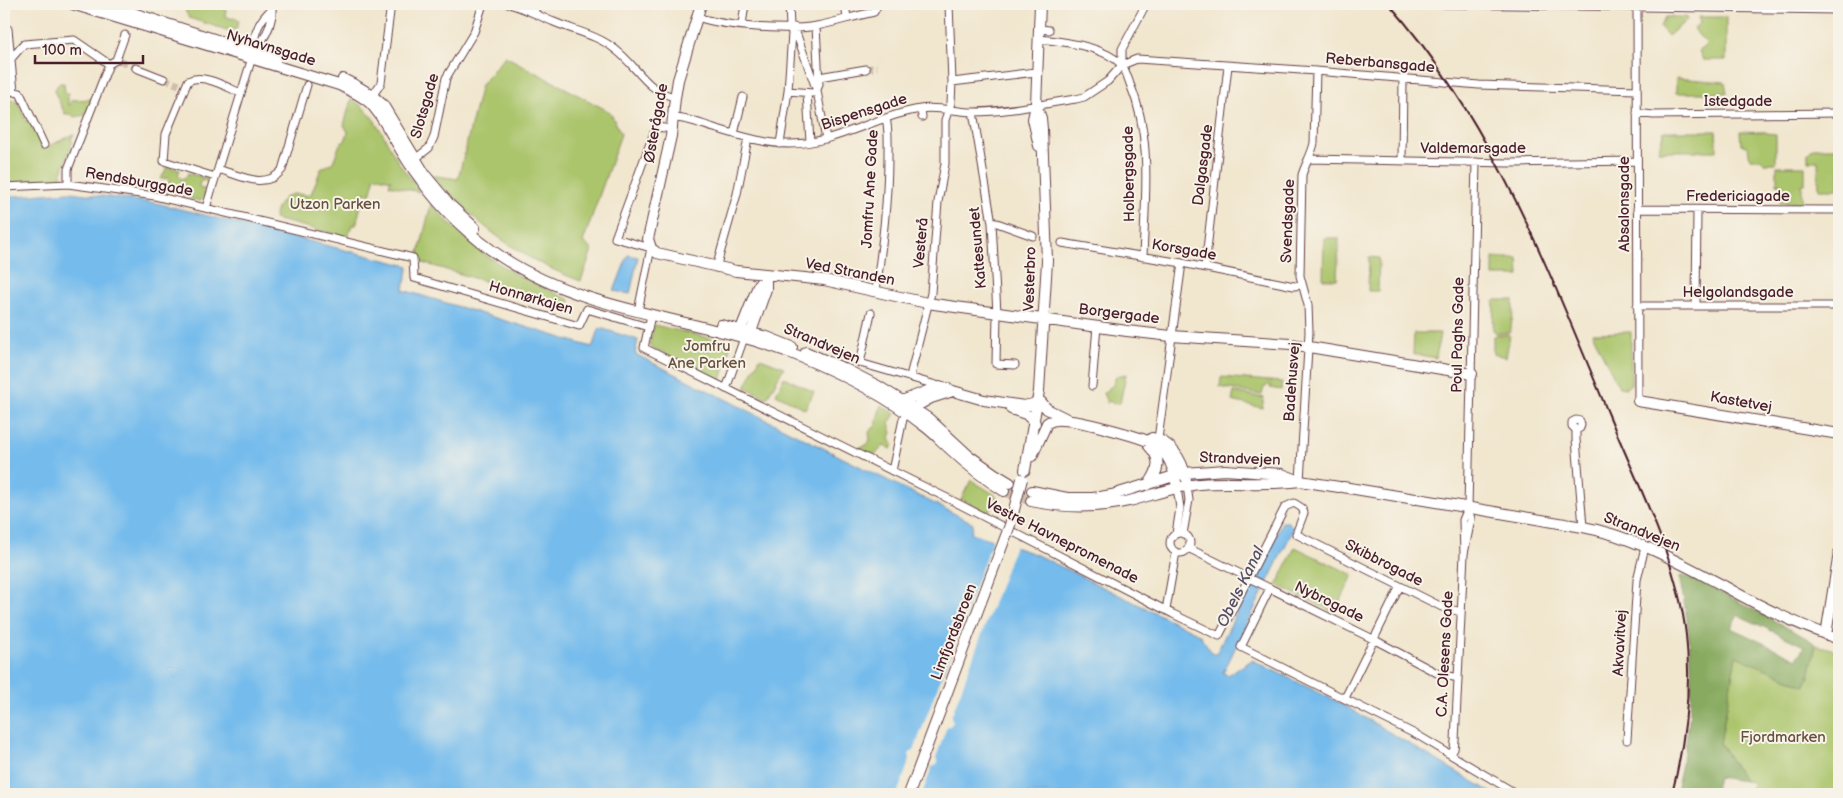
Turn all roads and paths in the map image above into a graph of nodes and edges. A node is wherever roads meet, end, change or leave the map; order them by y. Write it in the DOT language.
graph roads {
  1 [pos="72,4"];
  2 [pos="105,4"];
  3 [pos="392,4"];
  4 [pos="483,4"];
  5 [pos="508,4"];
  6 [pos="537,4"];
  7 [pos="701,4"];
  8 [pos="745,4"];
  9 [pos="789,4"];
  10 [pos="845,4"];
  11 [pos="878,4"];
  12 [pos="949,4"];
  13 [pos="1040,4"];
  14 [pos="1146,4"];
  15 [pos="1444,4"];
  16 [pos="1533,5"];
  17 [pos="1637,6"];
  18 [pos="272,7"];
  19 [pos="1759,7"];
  20 [pos="1839,10"];
  21 [pos="534,13"];
  22 [pos="698,17"];
  23 [pos="847,18"];
  24 [pos="742,26"];
  25 [pos="816,26"];
  26 [pos="792,27"];
  27 [pos="8,29"];
  28 [pos="1042,33"];
  29 [pos="124,38"];
  30 [pos="253,54"];
  31 [pos="7,61"];
  32 [pos="109,64"];
  33 [pos="1122,65"];
  34 [pos="1228,66"];
  35 [pos="136,68"];
  36 [pos="866,69"];
  37 [pos="1316,71"];
  38 [pos="1036,72"];
  39 [pos="819,77"];
  40 [pos="1403,78"];
  41 [pos="164,79"];
  42 [pos="952,82"];
  43 [pos="307,86"];
  44 [pos="1637,90"];
  45 [pos="788,91"];
  46 [pos="817,91"];
  47 [pos="807,92"];
  48 [pos="241,93"];
  49 [pos="373,95"];
  50 [pos="743,96"];
  51 [pos="675,97"];
  52 [pos="1036,105"];
  53 [pos="922,108"];
  54 [pos="949,111"];
  55 [pos="973,112"];
  56 [pos="1637,113"];
  57 [pos="1839,114"];
  58 [pos="922,117"];
  59 [pos="821,118"];
  60 [pos="886,118"];
  61 [pos="809,120"];
  62 [pos="673,124"];
  63 [pos="734,134"];
  64 [pos="748,138"];
  65 [pos="826,139"];
  66 [pos="810,142"];
  67 [pos="44,144"];
  68 [pos="780,144"];
  69 [pos="415,159"];
  70 [pos="1309,159"];
  71 [pos="1402,161"];
  72 [pos="1637,161"];
  73 [pos="1476,162"];
  74 [pos="218,169"];
  75 [pos="424,178"];
  76 [pos="214,180"];
  77 [pos="68,184"];
  78 [pos="4,188"];
  79 [pos="206,208"];
  80 [pos="1637,209"];
  81 [pos="1697,210"];
  82 [pos="1839,210"];
  83 [pos="992,223"];
  84 [pos="1033,236"];
  85 [pos="1062,243"];
  86 [pos="651,248"];
  87 [pos="1143,257"];
  88 [pos="413,258"];
  89 [pos="1182,263"];
  90 [pos="1205,267"];
  91 [pos="716,268"];
  92 [pos="766,274"];
  93 [pos="1301,285"];
  94 [pos="876,291"];
  95 [pos="927,303"];
  96 [pos="1638,306"];
  97 [pos="1696,306"];
  98 [pos="1839,306"];
  99 [pos="638,309"];
  100 [pos="997,313"];
  101 [pos="871,314"];
  102 [pos="650,315"];
  103 [pos="1044,319"];
  104 [pos="1097,326"];
  105 [pos="648,327"];
  106 [pos="745,333"];
  107 [pos="1171,336"];
  108 [pos="1308,347"];
  109 [pos="1015,364"];
  110 [pos="1472,374"];
  111 [pos="910,376"];
  112 [pos="1092,386"];
  113 [pos="726,389"];
  114 [pos="948,389"];
  115 [pos="1039,398"];
  116 [pos="984,400"];
  117 [pos="1638,401"];
  118 [pos="902,402"];
  119 [pos="909,410"];
  120 [pos="1068,420"];
  121 [pos="1035,423"];
  122 [pos="1576,430"];
  123 [pos="1839,434"];
  124 [pos="1136,437"];
  125 [pos="1158,439"];
  126 [pos="892,471"];
  127 [pos="1180,474"];
  128 [pos="1024,475"];
  129 [pos="1300,481"];
  130 [pos="1148,485"];
  131 [pos="1007,487"];
  132 [pos="1182,487"];
  133 [pos="1468,508"];
  134 [pos="1583,527"];
  135 [pos="1180,534"];
  136 [pos="1645,547"];
  137 [pos="1188,548"];
  138 [pos="1176,552"];
  139 [pos="1839,553"];
  140 [pos="1250,578"];
  141 [pos="1400,586"];
  142 [pos="1268,587"];
  143 [pos="1166,610"];
  144 [pos="1461,612"];
  145 [pos="1826,635"];
  146 [pos="1374,639"];
  147 [pos="1839,639"];
  148 [pos="1458,678"];
  149 [pos="1346,698"];
  150 [pos="1627,740"];
  151 [pos="1451,754"];
  152 [pos="909,794"];
  153 [pos="1518,794"];
  1 -- 30 [label="street, Nyhavnsgade"];
  2 -- 30 [label="street, Nyhavnsgade"];
  3 -- 49 [label="street"];
  4 -- 69 [label="street, Slotsgade"];
  5 -- 21 [label="street"];
  6 -- 21 [label="street"];
  7 -- 22 [label="street, Østerågade"];
  8 -- 24 [label="street"];
  9 -- 26 [label="street"];
  10 -- 23 [label="street"];
  11 -- 23 [label="street"];
  12 -- 42 [label="street, Vesterå"];
  13 -- 28 [label="street, Vesterbro"];
  14 -- 33 [label="street"];
  15 -- 16 [label="street"];
  16 -- 17 [label="street"];
  17 -- 19 [label="street"];
  17 -- 44 [label="street, Absalonsgade"];
  18 -- 30 [label="street, Rendsburggade"];
  18 -- 30 [label="street, Rendsburggade"];
  19 -- 20 [label="street"];
  21 -- 51 [label="street"];
  22 -- 24 [label="street"];
  22 -- 51 [label="street, Østerågade"];
  23 -- 25 [label="street"];
  24 -- 26 [label="street"];
  25 -- 26 [label="street"];
  25 -- 39 [label="street"];
  26 -- 45 [label="street"];
  26 -- 46 [label="street"];
  27 -- 31 [label="street"];
  28 -- 33 [label="street"];
  28 -- 38 [label="street, Vesterbro"];
  29 -- 32 [label="street"];
  30 -- 48 [label="street, Rendsburggade"];
  30 -- 49 [label="street, Nyhavnsgade"];
  30 -- 75 [label="street, Nyhavnsgade"];
  31 -- 32 [label="street"];
  31 -- 67 [label="street"];
  32 -- 77 [label="street, Rendsburggade"];
  33 -- 34 [label="street, Reberbansgade"];
  33 -- 52 [label="street, Bispensgade"];
  33 -- 87 [label="street, Holbergsgade"];
  34 -- 37 [label="street, Reberbansgade"];
  34 -- 90 [label="street, Dalgasgade"];
  35 -- 41 [label="street"];
  36 -- 39 [label="street"];
  37 -- 40 [label="street, Reberbansgade"];
  37 -- 70 [label="street, Svendsgade"];
  38 -- 42 [label="street"];
  38 -- 52 [label="street, Vesterbro"];
  39 -- 46 [label="street"];
  40 -- 44 [label="street, Reberbansgade"];
  40 -- 71 [label="street"];
  42 -- 54 [label="street, Vesterå"];
  43 -- 74 [label="street"];
  44 -- 56 [label="street, Absalonsgade"];
  45 -- 47 [label="street"];
  45 -- 68 [label="street"];
  46 -- 47 [label="street"];
  46 -- 59 [label="street"];
  47 -- 61 [label="street"];
  48 -- 74 [label="street, Rendsburggade"];
  48 -- 76 [label="street, Rendsburggade"];
  49 -- 69 [label="street, Nyhavnsgade"];
  50 -- 63 [label="street"];
  51 -- 62 [label="street, Østerågade"];
  52 -- 55 [label="street, Bispensgade"];
  52 -- 103 [label="street, Vesterbro"];
  53 -- 54 [label="street, Bispensgade"];
  53 -- 58 [label="street"];
  53 -- 60 [label="street, Bispensgade"];
  54 -- 55 [label="street, Bispensgade"];
  54 -- 95 [label="street, Vesterå"];
  55 -- 83 [label="street, Kattesundet"];
  56 -- 57 [label="street, Istedgade"];
  56 -- 72 [label="street, Absalonsgade"];
  59 -- 61 [label="street"];
  59 -- 65 [label="street"];
  60 -- 65 [label="street, Bispensgade"];
  60 -- 94 [label="street, Jomfru Ane Gade"];
  61 -- 66 [label="street"];
  62 -- 63 [label="street, Bispensgade"];
  62 -- 86 [label="street, Østerågade"];
  62 -- 86 [label="street"];
  63 -- 64 [label="street, Bispensgade"];
  64 -- 68 [label="street, Bispensgade"];
  64 -- 91 [label="street"];
  65 -- 66 [label="street, Bispensgade"];
  66 -- 68 [label="street, Bispensgade"];
  69 -- 75 [label="street, Nyhavnsgade"];
  70 -- 71 [label="street, Valdemarsgade"];
  70 -- 93 [label="street, Svendsgade"];
  71 -- 73 [label="street, Valdemarsgade"];
  72 -- 73 [label="street, Valdemarsgade"];
  72 -- 80 [label="street, Absalonsgade"];
  73 -- 110 [label="street, Poul Paghs Gade"];
  74 -- 76 [label="street, Rendsburggade"];
  75 -- 99 [label="street, Strandvejen"];
  76 -- 79 [label="street, Rendsburggade"];
  77 -- 78 [label="street, Rendsburggade"];
  77 -- 79 [label="street, Rendsburggade"];
  79 -- 88 [label="street, Rendsburggade"];
  80 -- 81 [label="street, Fredericiagade"];
  80 -- 96 [label="street, Absalonsgade"];
  81 -- 82 [label="street, Fredericiagade"];
  81 -- 97 [label="street"];
  83 -- 84 [label="street"];
  83 -- 100 [label="street, Kattesundet"];
  85 -- 87 [label="street, Korsgade"];
  86 -- 91 [label="street, Ved Stranden"];
  86 -- 99 [label="street"];
  87 -- 89 [label="street, Korsgade"];
  88 -- 105 [label="street, Honnørkajen"];
  89 -- 90 [label="street, Korsgade"];
  89 -- 107 [label="street"];
  90 -- 93 [label="street, Korsgade"];
  91 -- 92 [label="street, Ved Stranden"];
  92 -- 94 [label="street, Ved Stranden"];
  92 -- 106 [label="street"];
  93 -- 108 [label="street, Badehusvej"];
  94 -- 95 [label="street, Ved Stranden"];
  95 -- 100 [label="street, Borgergade"];
  95 -- 111 [label="street, Vesterå"];
  96 -- 97 [label="street, Helgolandsgade"];
  96 -- 117 [label="street, Absalonsgade"];
  97 -- 98 [label="street, Helgolandsgade"];
  99 -- 102 [label="street, Strandvejen"];
  99 -- 106 [label="street, Strandvejen"];
  100 -- 103 [label="street, Borgergade"];
  100 -- 109 [label="street, Kattesundet"];
  101 -- 111 [label="street"];
  102 -- 105 [label="street"];
  102 -- 106 [label="street, Strandvejen"];
  103 -- 104 [label="street, Borgergade"];
  103 -- 115 [label="street, Vesterbro"];
  104 -- 107 [label="street, Borgergade"];
  104 -- 112 [label="street"];
  105 -- 113 [label="street, Vestre Havnepromenade"];
  106 -- 113 [label="street"];
  106 -- 118 [label="street, Strandvejen"];
  106 -- 119 [label="street, Strandvejen"];
  107 -- 108 [label="street, Borgergade"];
  107 -- 125 [label="street"];
  108 -- 110 [label="street"];
  108 -- 129 [label="street, Badehusvej"];
  110 -- 133 [label="street, Poul Paghs Gade"];
  111 -- 114 [label="street"];
  113 -- 126 [label="street, Vestre Havnepromenade"];
  114 -- 116 [label="street"];
  114 -- 118 [label="street"];
  114 -- 119 [label="street"];
  115 -- 116 [label="street"];
  115 -- 120 [label="street"];
  115 -- 121 [label="street, Vesterbro"];
  115 -- 128 [label="street, Vesterbro"];
  116 -- 121 [label="street"];
  117 -- 123 [label="street, Kastetvej"];
  118 -- 119 [label="street, Strandvejen"];
  119 -- 126 [label="street"];
  119 -- 131 [label="street, Strandvejen"];
  120 -- 124 [label="street"];
  120 -- 128 [label="street"];
  121 -- 128 [label="street, Vesterbro"];
  122 -- 134 [label="street"];
  124 -- 125 [label="street"];
  124 -- 127 [label="street"];
  124 -- 130 [label="street"];
  125 -- 127 [label="street"];
  126 -- 143 [label="street, Vestre Havnepromenade"];
  127 -- 129 [label="street, Strandvejen"];
  127 -- 130 [label="street, Strandvejen"];
  127 -- 132 [label="street"];
  128 -- 152 [label="street, Limfjordsbroen, bridge"];
  129 -- 132 [label="street, Strandvejen"];
  129 -- 133 [label="street, Strandvejen"];
  130 -- 132 [label="street, Strandvejen"];
  132 -- 135 [label="street"];
  133 -- 134 [label="street, Strandvejen"];
  133 -- 144 [label="street, C.A. Olesens Gade"];
  134 -- 136 [label="street, Strandvejen"];
  135 -- 137 [label="street"];
  135 -- 138 [label="street"];
  136 -- 145 [label="street, Strandvejen"];
  136 -- 150 [label="street, Akvavitvej"];
  137 -- 138 [label="street"];
  137 -- 140 [label="street, Nybrogade"];
  138 -- 143 [label="street"];
  139 -- 145 [label="street"];
  140 -- 141 [label="street, Skibbrogade"];
  140 -- 142 [label="street, Nybrogade"];
  140 -- 143 [label="street, Vestre Havnepromenade"];
  141 -- 144 [label="street, Skibbrogade"];
  141 -- 146 [label="street"];
  142 -- 146 [label="street, Nybrogade"];
  142 -- 149 [label="street"];
  144 -- 148 [label="street, C.A. Olesens Gade"];
  145 -- 147 [label="street, Strandvejen"];
  146 -- 148 [label="street, Nybrogade"];
  146 -- 149 [label="street"];
  148 -- 151 [label="street, C.A. Olesens Gade"];
  149 -- 151 [label="street"];
  151 -- 153 [label="street"];
}
